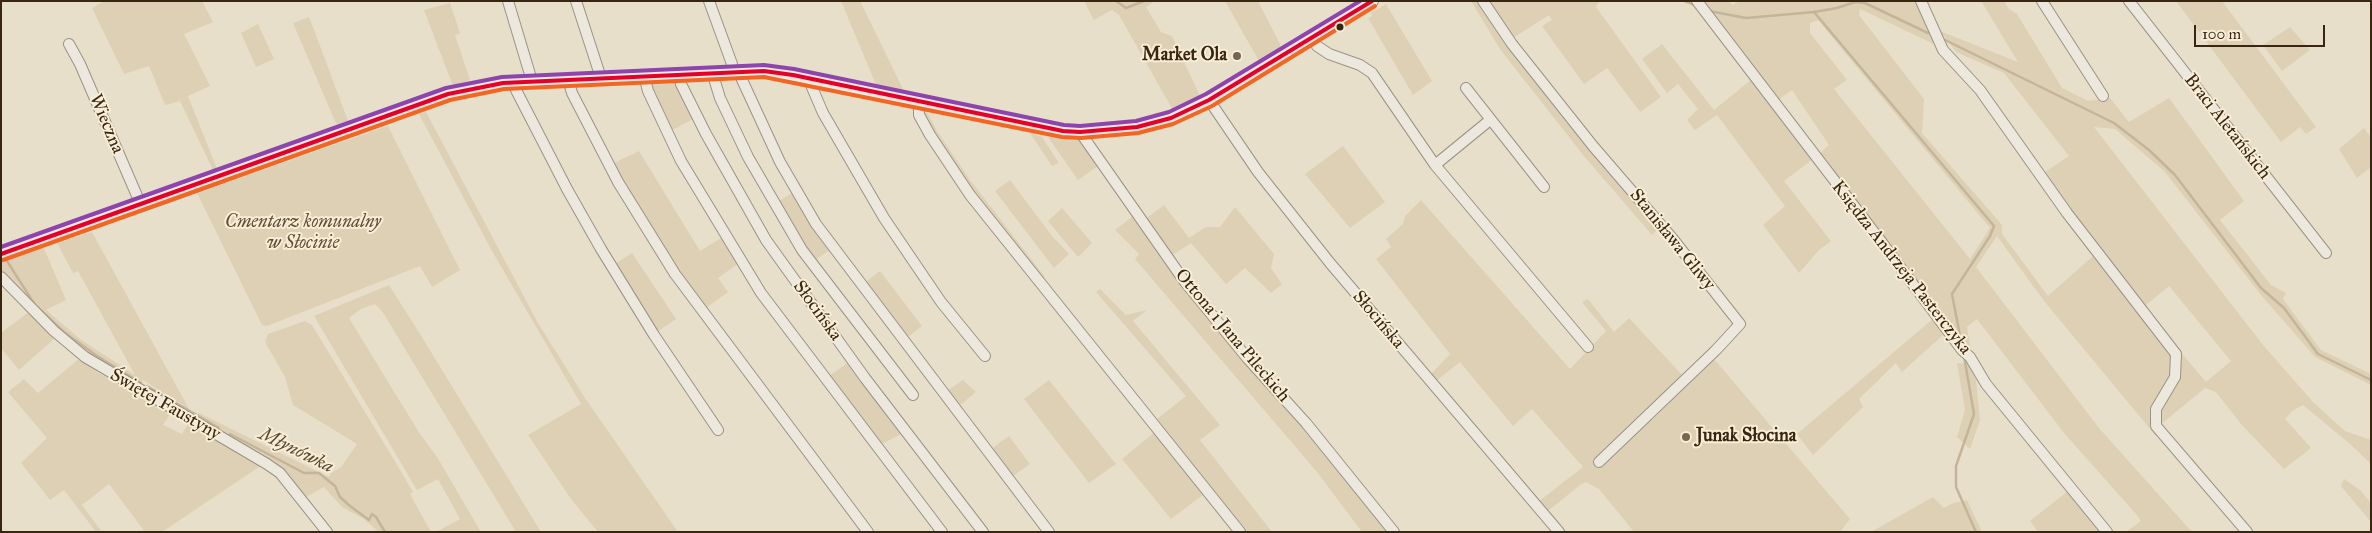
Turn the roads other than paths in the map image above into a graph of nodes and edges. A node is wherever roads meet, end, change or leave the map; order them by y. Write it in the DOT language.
graph roads {
  1 [pos="508,1"];
  2 [pos="576,1"];
  3 [pos="709,1"];
  4 [pos="1372,1"];
  5 [pos="1482,1"];
  6 [pos="1697,1"];
  7 [pos="1921,1"];
  8 [pos="2042,1"];
  9 [pos="2129,1"];
  10 [pos="1311,38"];
  11 [pos="69,44"];
  12 [pos="735,71"];
  13 [pos="712,72"];
  14 [pos="679,73"];
  15 [pos="644,75"];
  16 [pos="601,78"];
  17 [pos="808,78"];
  18 [pos="568,79"];
  19 [pos="532,81"];
  20 [pos="516,82"];
  21 [pos="1466,88"];
  22 [pos="2103,96"];
  23 [pos="1209,100"];
  24 [pos="919,102"];
  25 [pos="1490,120"];
  26 [pos="1080,132"];
  27 [pos="1435,165"];
  28 [pos="1544,187"];
  29 [pos="141,205"];
  30 [pos="2326,253"];
  31 [pos="1,254"];
  32 [pos="1,277"];
  33 [pos="1588,347"];
  34 [pos="985,356"];
  35 [pos="913,395"];
  36 [pos="718,430"];
  37 [pos="1599,462"];
  38 [pos="327,532"];
  39 [pos="868,532"];
  40 [pos="942,532"];
  41 [pos="983,532"];
  42 [pos="1049,532"];
  43 [pos="1240,532"];
  44 [pos="1394,532"];
  45 [pos="1559,532"];
  46 [pos="2107,532"];
  47 [pos="2247,532"];
  1 -- 19 [label="street"];
  2 -- 16 [label="street"];
  3 -- 12 [label="street"];
  4 -- 10 [label="street"];
  5 -- 37 [label="street, Stanisława Gliwy"];
  6 -- 46 [label="street, Księdza Andrzeja Pasterczyka"];
  7 -- 47 [label="street"];
  8 -- 22 [label="street"];
  9 -- 30 [label="street, Braci Aletańskich"];
  10 -- 23 [label="street"];
  10 -- 27 [label="street"];
  11 -- 29 [label="street, Wieczna"];
  12 -- 13 [label="street"];
  12 -- 17 [label="street"];
  12 -- 42 [label="street"];
  13 -- 14 [label="street"];
  13 -- 35 [label="street"];
  14 -- 15 [label="street"];
  14 -- 41 [label="street, Słocińska"];
  15 -- 16 [label="street"];
  15 -- 40 [label="street"];
  16 -- 18 [label="street"];
  17 -- 24 [label="street"];
  17 -- 34 [label="street"];
  18 -- 19 [label="street"];
  18 -- 39 [label="street"];
  19 -- 20 [label="street"];
  20 -- 29 [label="street"];
  20 -- 36 [label="street"];
  21 -- 25 [label="street"];
  23 -- 26 [label="street"];
  23 -- 45 [label="street, Słocińska"];
  24 -- 26 [label="street"];
  24 -- 43 [label="street"];
  25 -- 27 [label="street"];
  25 -- 28 [label="street"];
  26 -- 44 [label="street, Ottona i Jana Pileckich"];
  27 -- 33 [label="street"];
  29 -- 31 [label="street"];
  32 -- 38 [label="street, Świętej Faustyny"];
}
